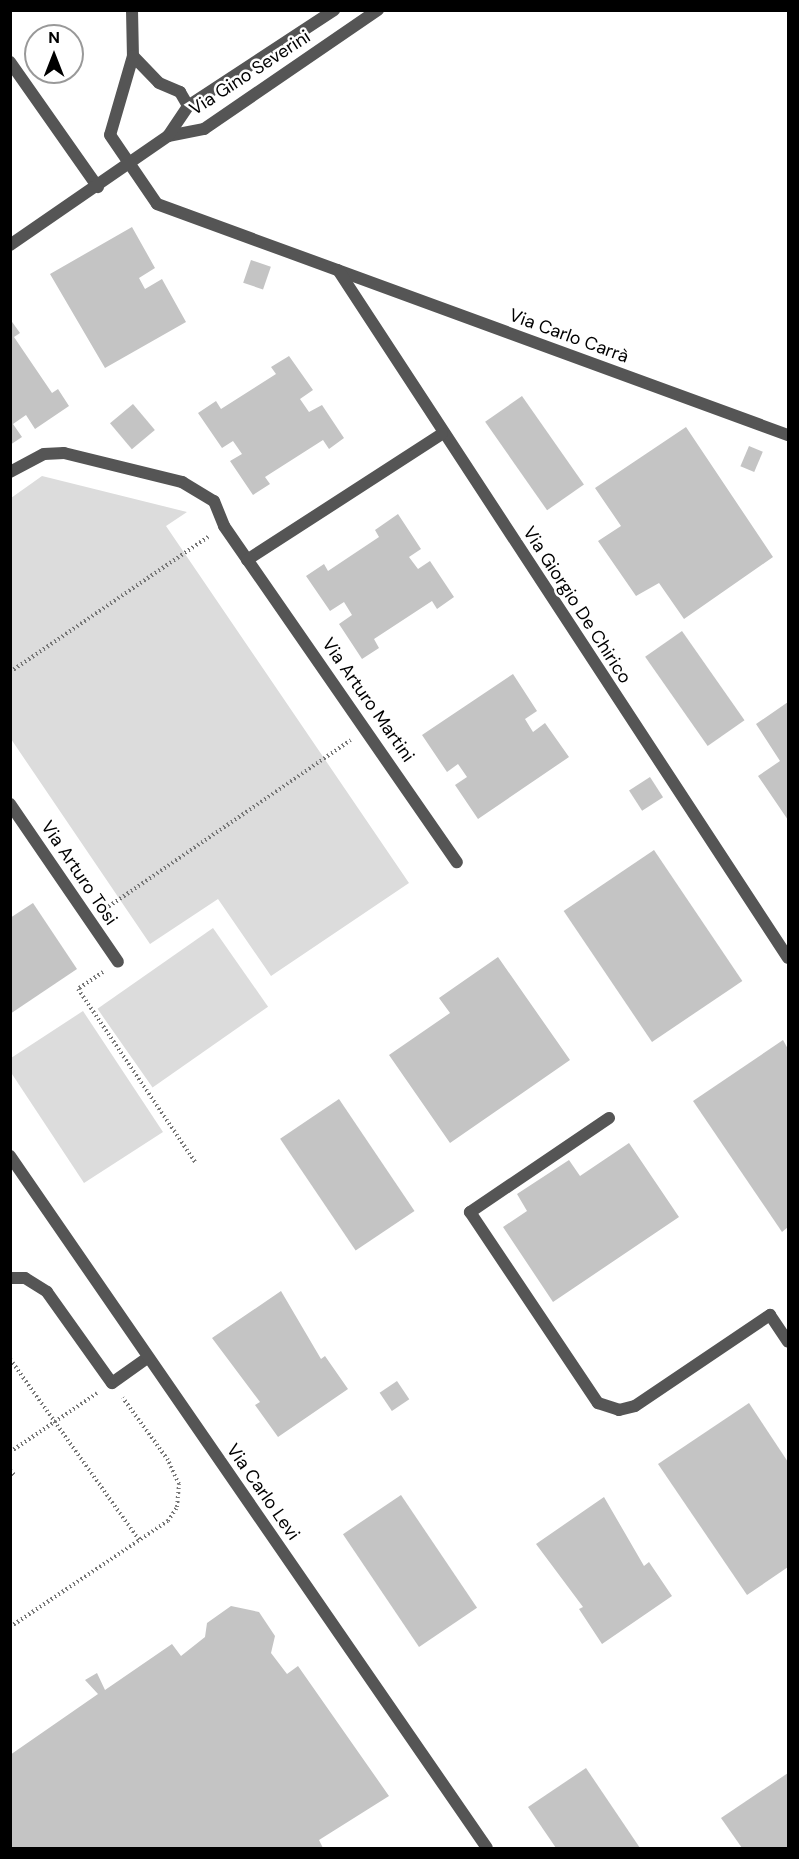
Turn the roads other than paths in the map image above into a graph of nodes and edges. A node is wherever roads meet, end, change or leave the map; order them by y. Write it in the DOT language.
graph roads {
  1 [pos="132,10"];
  2 [pos="334,10"];
  3 [pos="378,10"];
  4 [pos="133,56"];
  5 [pos="10,62"];
  6 [pos="188,106"];
  7 [pos="168,136"];
  8 [pos="130,165"];
  9 [pos="98,187"];
  10 [pos="10,245"];
  11 [pos="338,270"];
  12 [pos="442,434"];
  13 [pos="789,435"];
  14 [pos="10,472"];
  15 [pos="247,560"];
  16 [pos="10,804"];
  17 [pos="457,862"];
  18 [pos="789,958"];
  19 [pos="118,962"];
  20 [pos="609,1118"];
  21 [pos="10,1156"];
  22 [pos="15,1174"];
  23 [pos="10,1278"];
  24 [pos="789,1342"];
  25 [pos="147,1358"];
  26 [pos="486,1848"];
  1 -- 4 [label="street, Via Carlo Carrà"];
  2 -- 6 [label="street, Via Gino Severini"];
  3 -- 7 [label="street, Via Gino Severini"];
  4 -- 6 [label="street"];
  4 -- 8 [label="street, Via Carlo Carrà"];
  5 -- 9 [label="street"];
  6 -- 7 [label="street, Via Gino Severini"];
  7 -- 8 [label="street, Via Gino Severini"];
  8 -- 9 [label="street, Via Gino Severini"];
  8 -- 11 [label="street, Via Carlo Carrà"];
  9 -- 10 [label="street, Via Gino Severini"];
  11 -- 12 [label="street, Via Giorgio De Chirico"];
  11 -- 13 [label="street, Via Carlo Carrà"];
  12 -- 15 [label="street"];
  12 -- 18 [label="street, Via Giorgio De Chirico"];
  14 -- 15 [label="street, Via Arturo Martini"];
  15 -- 17 [label="street, Via Arturo Martini"];
  16 -- 19 [label="street, Via Arturo Tosi"];
  20 -- 24 [label="street"];
  21 -- 22 [label="street, Via Carlo Levi"];
  22 -- 25 [label="street, Via Carlo Levi"];
  23 -- 25 [label="street"];
  25 -- 26 [label="street, Via Carlo Levi"];
}
